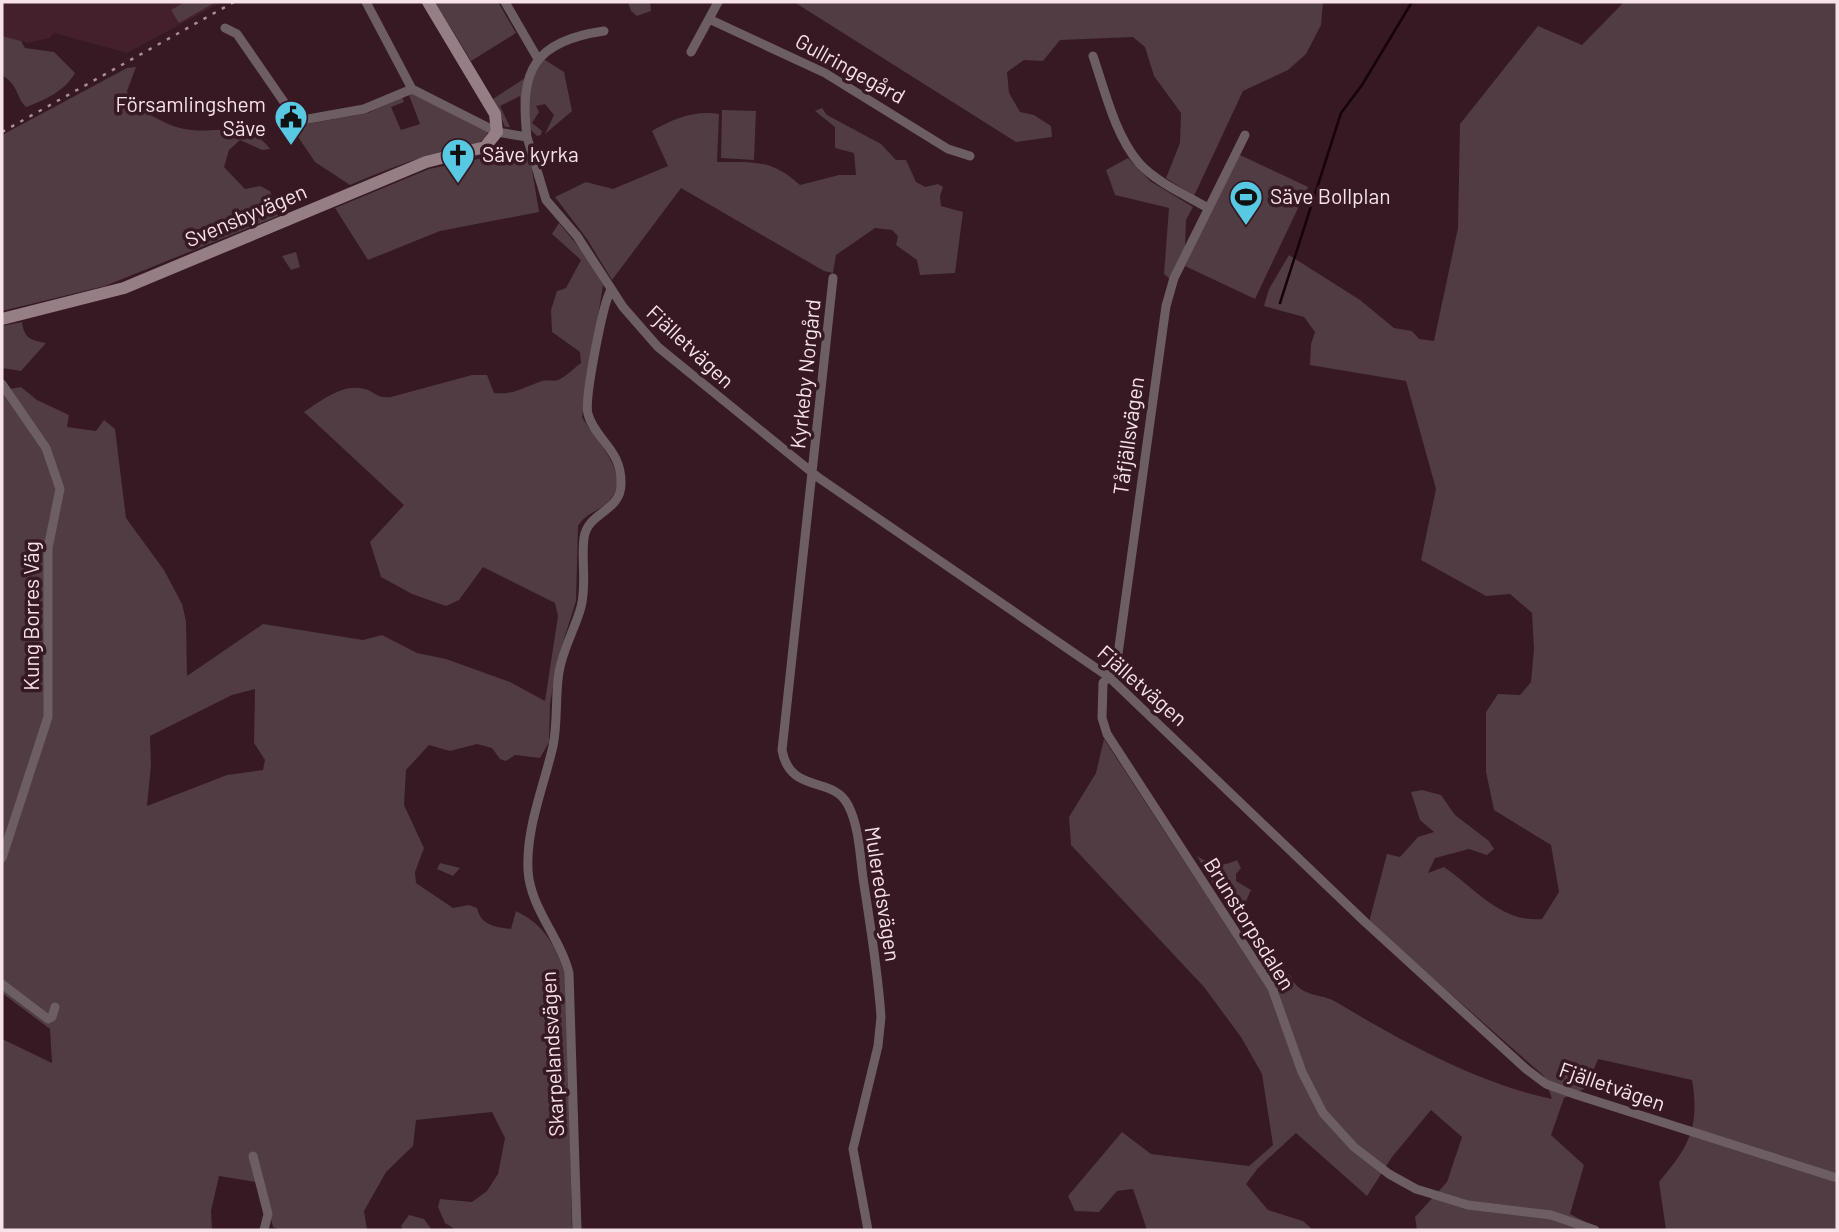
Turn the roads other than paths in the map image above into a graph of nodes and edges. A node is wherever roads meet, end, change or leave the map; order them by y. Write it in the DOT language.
graph roads {
  1 [pos="366,2"];
  2 [pos="428,2"];
  3 [pos="505,2"];
  4 [pos="718,2"];
  5 [pos="709,19"];
  6 [pos="225,28"];
  7 [pos="604,32"];
  8 [pos="691,52"];
  9 [pos="1093,57"];
  10 [pos="538,59"];
  11 [pos="412,89"];
  12 [pos="497,132"];
  13 [pos="1245,135"];
  14 [pos="527,137"];
  15 [pos="970,156"];
  16 [pos="1208,208"];
  17 [pos="833,278"];
  18 [pos="611,290"];
  19 [pos="2,319"];
  20 [pos="2,384"];
  21 [pos="812,473"];
  22 [pos="1109,677"];
  23 [pos="2,858"];
  24 [pos="2,984"];
  25 [pos="55,1007"];
  26 [pos="253,1156"];
  27 [pos="1837,1178"];
  28 [pos="264,1230"];
  29 [pos="577,1230"];
  30 [pos="868,1230"];
  31 [pos="1595,1230"];
  1 -- 11 [label="street"];
  2 -- 12 [label="street"];
  3 -- 10 [label="street"];
  4 -- 5 [label="street"];
  5 -- 8 [label="street"];
  5 -- 15 [label="street, Gullringegård"];
  6 -- 11 [label="street"];
  7 -- 10 [label="street"];
  9 -- 16 [label="street"];
  10 -- 14 [label="street, Fjälletvägen"];
  11 -- 12 [label="street"];
  12 -- 14 [label="street"];
  12 -- 19 [label="street, Svensbyvägen"];
  13 -- 16 [label="street, Tåfjällsvägen"];
  14 -- 18 [label="street, Fjälletvägen"];
  16 -- 22 [label="street, Tåfjällsvägen"];
  17 -- 21 [label="street, Kyrkeby Norgård"];
  18 -- 21 [label="street, Fjälletvägen"];
  18 -- 29 [label="street, Skarpelandsvägen"];
  20 -- 23 [label="street, Kung Borres Väg"];
  21 -- 22 [label="street, Fjälletvägen"];
  21 -- 30 [label="street, Muleredsvägen"];
  22 -- 27 [label="street, Fjälletvägen"];
  22 -- 31 [label="street, Brunstorpsdalen"];
  24 -- 25 [label="street"];
  26 -- 28 [label="street"];
}
